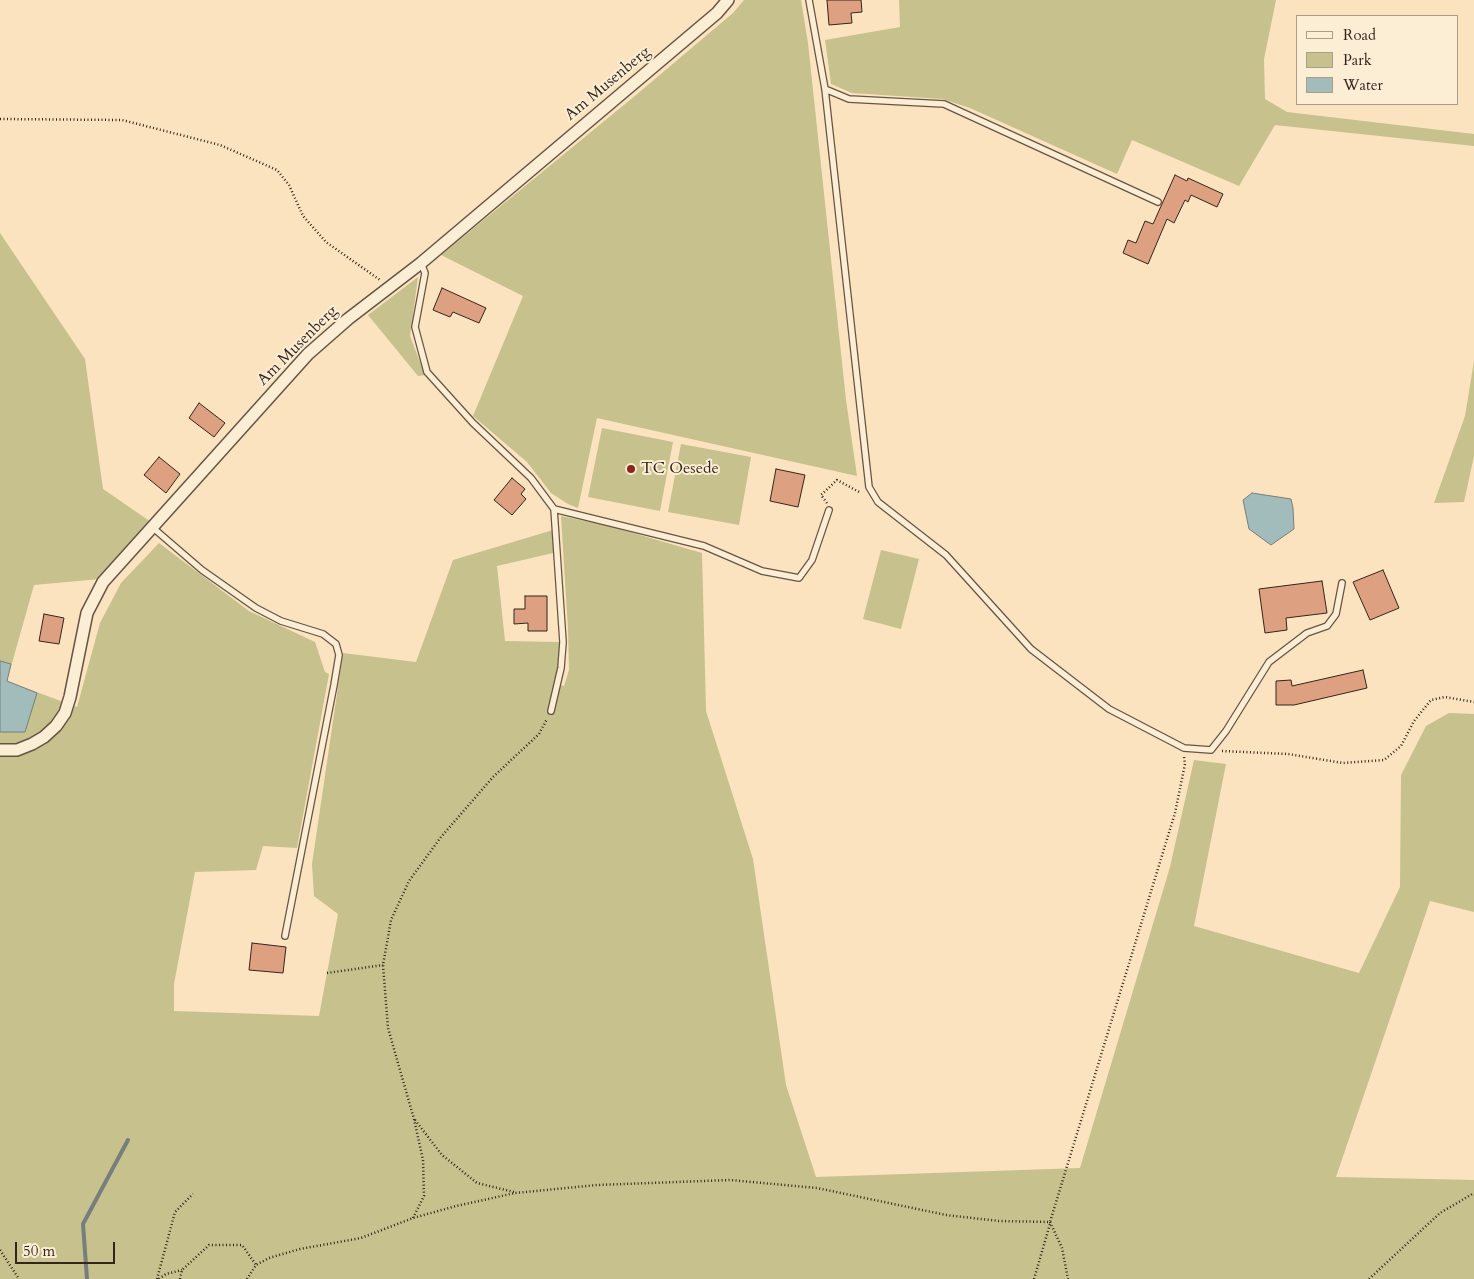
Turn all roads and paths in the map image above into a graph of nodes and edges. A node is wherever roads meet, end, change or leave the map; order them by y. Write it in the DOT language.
graph roads {
  1 [pos="728,0"];
  2 [pos="809,0"];
  3 [pos="825,89"];
  4 [pos="0,119"];
  5 [pos="1158,202"];
  6 [pos="421,262"];
  7 [pos="390,287"];
  8 [pos="878,502"];
  9 [pos="554,509"];
  10 [pos="829,510"];
  11 [pos="151,527"];
  12 [pos="1342,583"];
  13 [pos="1474,702"];
  14 [pos="552,711"];
  15 [pos="1184,748"];
  16 [pos="0,750"];
  17 [pos="1211,750"];
  18 [pos="286,936"];
  19 [pos="383,965"];
  20 [pos="327,973"];
  21 [pos="414,1119"];
  22 [pos="515,1193"];
  23 [pos="193,1194"];
  24 [pos="1474,1194"];
  25 [pos="412,1218"];
  26 [pos="1050,1222"];
  27 [pos="0,1250"];
  28 [pos="256,1265"];
  29 [pos="182,1270"];
  30 [pos="19,1279"];
  31 [pos="158,1279"];
  32 [pos="180,1279"];
  33 [pos="247,1279"];
  34 [pos="1034,1279"];
  35 [pos="1068,1279"];
  36 [pos="1369,1279"];
  1 -- 6 [label="street, Am Musenberg"];
  2 -- 3 [label="lane"];
  3 -- 5 [label="lane"];
  3 -- 8 [label="lane"];
  4 -- 7 [label="path"];
  6 -- 7 [label="street, Am Musenberg"];
  6 -- 9 [label="lane"];
  7 -- 11 [label="street, Am Musenberg"];
  8 -- 10 [label="path"];
  8 -- 15 [label="lane"];
  9 -- 10 [label="lane"];
  9 -- 14 [label="lane"];
  11 -- 16 [label="street, Am Musenberg"];
  11 -- 18 [label="lane"];
  12 -- 17 [label="lane"];
  13 -- 17 [label="path"];
  14 -- 19 [label="path"];
  15 -- 17 [label="lane"];
  15 -- 26 [label="path"];
  19 -- 20 [label="path"];
  19 -- 21 [label="path"];
  21 -- 22 [label="path"];
  21 -- 25 [label="path"];
  22 -- 25 [label="path"];
  22 -- 26 [label="path"];
  23 -- 31 [label="path"];
  24 -- 36 [label="path"];
  25 -- 28 [label="path"];
  26 -- 34 [label="path"];
  26 -- 35 [label="path"];
  27 -- 30 [label="path"];
  28 -- 29 [label="path"];
  28 -- 33 [label="path"];
  29 -- 31 [label="path"];
  29 -- 32 [label="path"];
}
